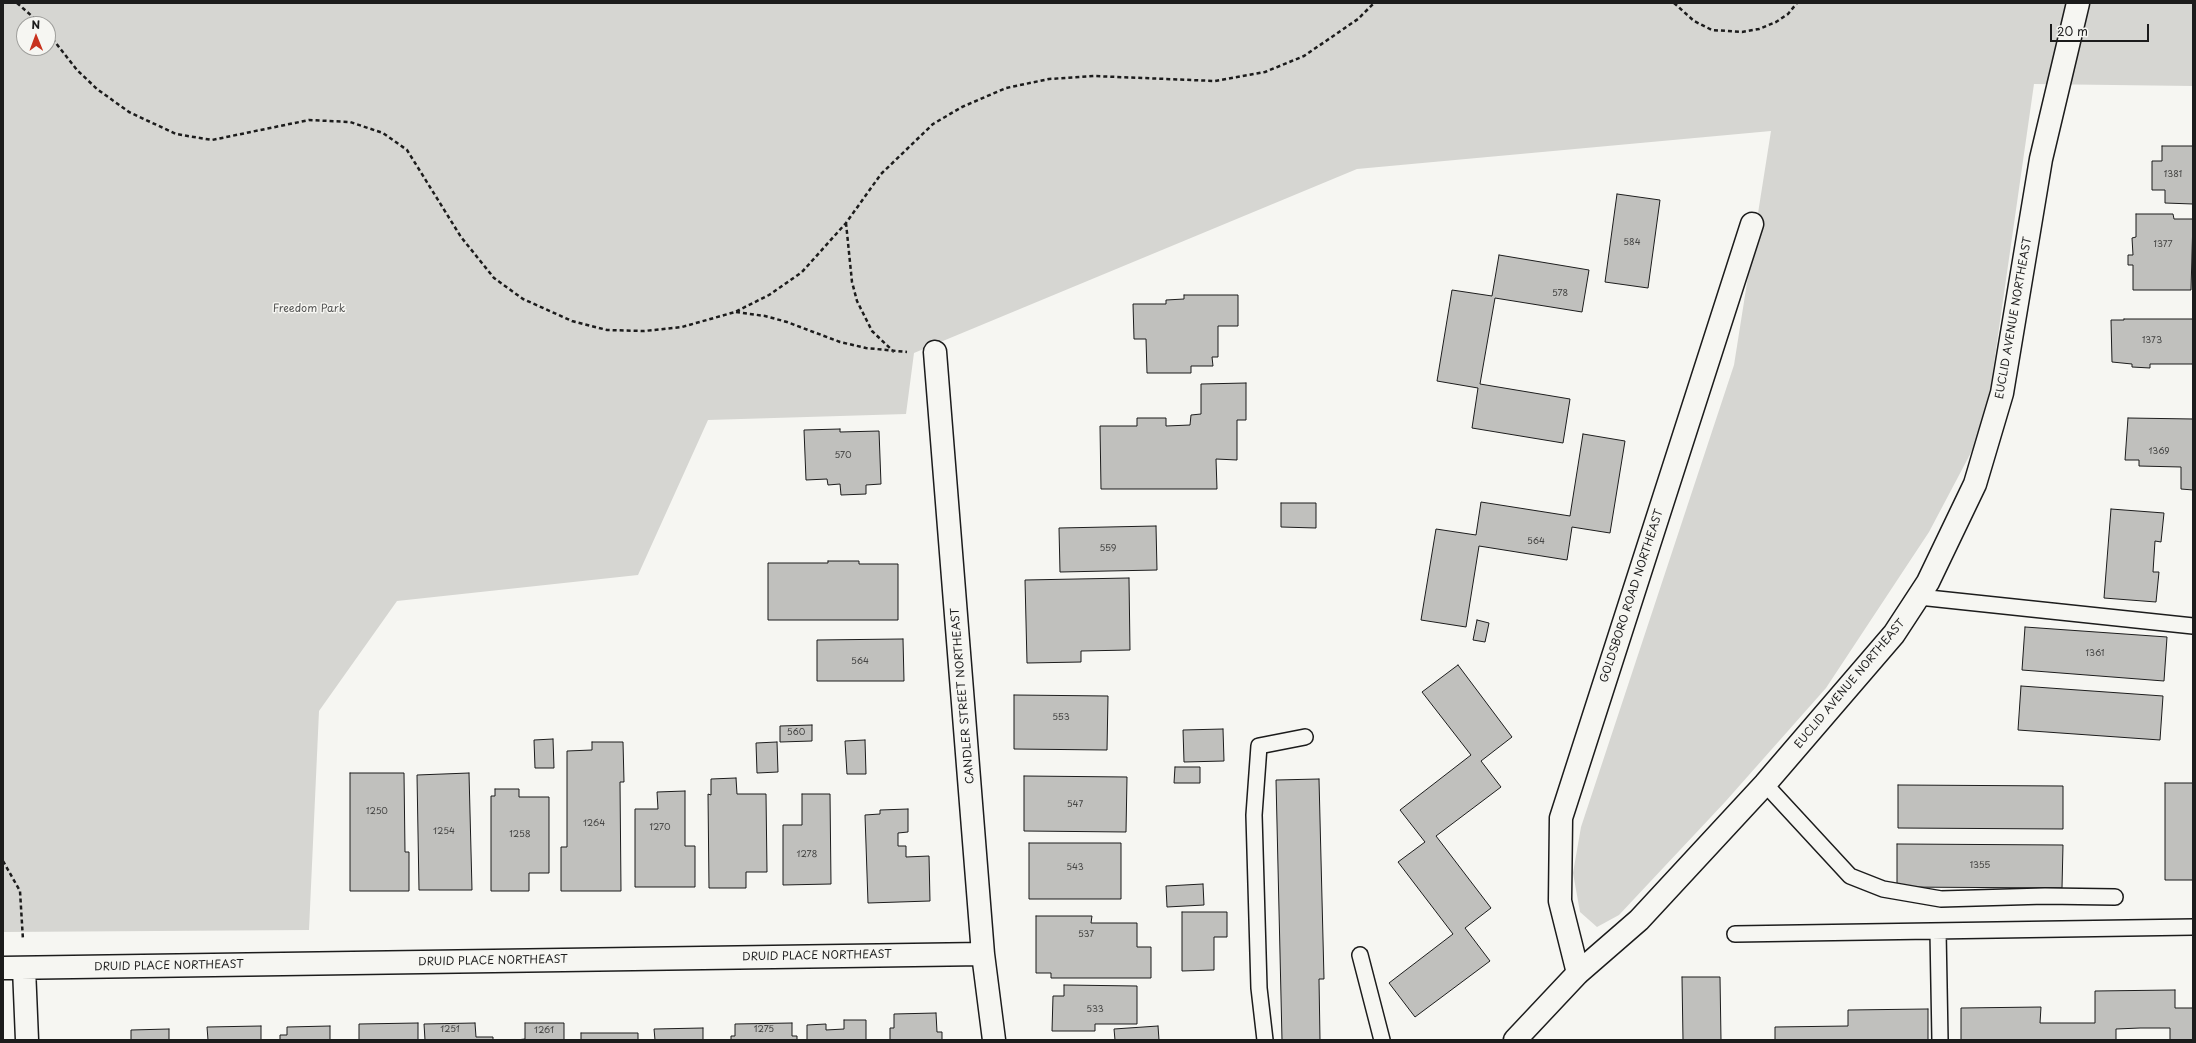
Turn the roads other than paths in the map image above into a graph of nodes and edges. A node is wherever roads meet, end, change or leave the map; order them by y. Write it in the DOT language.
graph roads {
  1 [pos="2078,3"];
  2 [pos="1752,224"];
  3 [pos="935,352"];
  4 [pos="1919,597"];
  5 [pos="2193,626"];
  6 [pos="1305,737"];
  7 [pos="1765,784"];
  8 [pos="2115,897"];
  9 [pos="2193,927"];
  10 [pos="1938,931"];
  11 [pos="1735,934"];
  12 [pos="983,954"];
  13 [pos="1360,955"];
  14 [pos="3,968"];
  15 [pos="24,968"];
  16 [pos="1578,973"];
  17 [pos="27,1040"];
  18 [pos="994,1040"];
  19 [pos="1264,1040"];
  20 [pos="1382,1040"];
  21 [pos="1515,1040"];
  22 [pos="1940,1040"];
  1 -- 4 [label="street, EUCLID AVENUE NORTHEAST"];
  2 -- 16 [label="street, GOLDSBORO ROAD NORTHEAST"];
  3 -- 12 [label="street, CANDLER STREET NORTHEAST"];
  4 -- 5 [label="lane"];
  4 -- 7 [label="street, EUCLID AVENUE NORTHEAST"];
  6 -- 19 [label="lane"];
  7 -- 8 [label="lane"];
  7 -- 16 [label="street, EUCLID AVENUE NORTHEAST"];
  9 -- 10 [label="lane"];
  10 -- 11 [label="lane"];
  10 -- 22 [label="lane"];
  12 -- 15 [label="street, DRUID PLACE NORTHEAST"];
  12 -- 18 [label="street, CANDLER STREET NORTHEAST"];
  13 -- 20 [label="lane"];
  14 -- 15 [label="street, DRUID PLACE NORTHEAST"];
  15 -- 17 [label="street"];
  16 -- 21 [label="street, EUCLID AVENUE NORTHEAST"];
}
